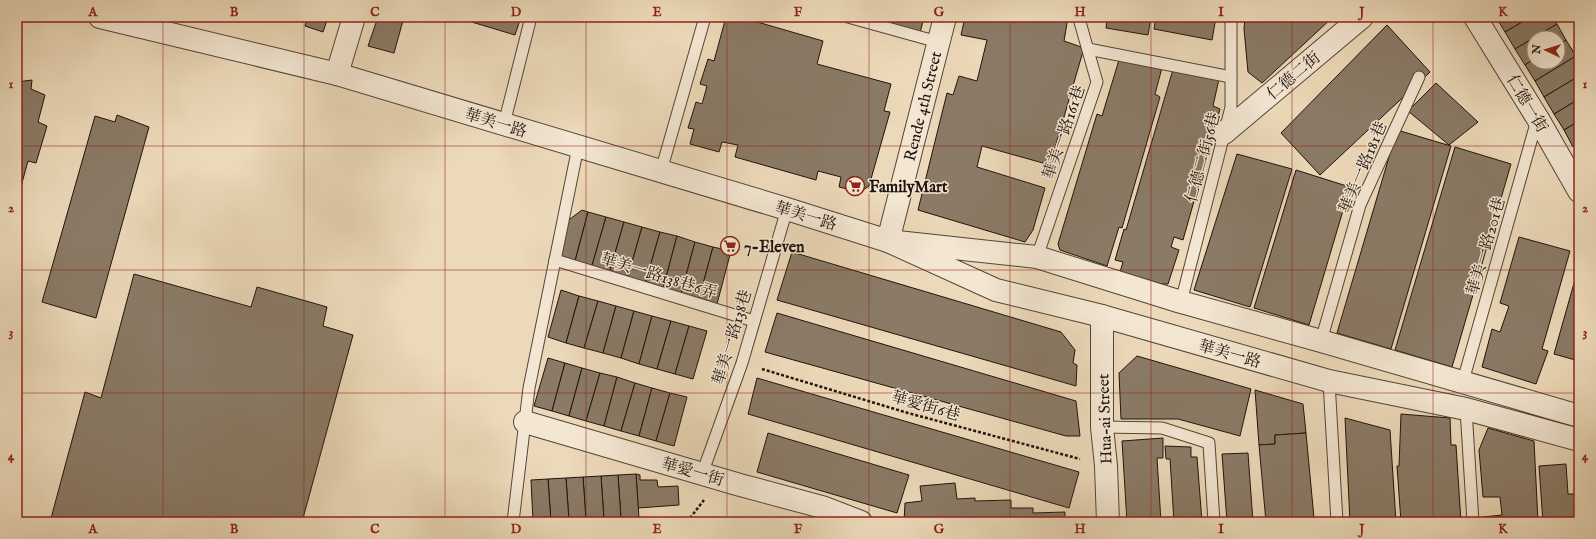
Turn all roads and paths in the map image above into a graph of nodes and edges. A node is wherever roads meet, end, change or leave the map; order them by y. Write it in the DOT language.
graph roads {
  1 [pos="100,17"];
  2 [pos="354,17"];
  3 [pos="531,17"];
  4 [pos="705,17"];
  5 [pos="848,17"];
  6 [pos="945,17"];
  7 [pos="1081,17"];
  8 [pos="1231,17"];
  9 [pos="1362,17"];
  10 [pos="1475,17"];
  11 [pos="938,42"];
  12 [pos="1088,49"];
  13 [pos="337,74"];
  14 [pos="1231,77"];
  15 [pos="1419,77"];
  16 [pos="1538,119"];
  17 [pos="504,124"];
  18 [pos="1224,133"];
  19 [pos="578,147"];
  20 [pos="660,171"];
  21 [pos="1579,190"];
  22 [pos="787,209"];
  23 [pos="888,241"];
  24 [pos="1036,257"];
  25 [pos="555,260"];
  26 [pos="1181,302"];
  27 [pos="1102,316"];
  28 [pos="754,321"];
  29 [pos="1321,341"];
  30 [pos="742,363"];
  31 [pos="1329,381"];
  32 [pos="1463,381"];
  33 [pos="1466,409"];
  34 [pos="1579,416"];
  35 [pos="525,422"];
  36 [pos="1102,427"];
  37 [pos="1579,440"];
  38 [pos="1106,466"];
  39 [pos="702,474"];
  40 [pos="513,522"];
  41 [pos="861,522"];
  42 [pos="1108,522"];
  43 [pos="1214,522"];
  44 [pos="1337,522"];
  45 [pos="1473,522"];
  1 -- 13 [label="street, 華美一路"];
  2 -- 13 [label="street"];
  3 -- 17 [label="lane"];
  4 -- 20 [label="lane"];
  5 -- 11 [label="lane"];
  6 -- 11 [label="street, Rende 4th Street"];
  7 -- 12 [label="lane, 華美一路161巷"];
  8 -- 14 [label="lane, 仁德二街56巷"];
  9 -- 18 [label="street, 仁德二街"];
  10 -- 16 [label="street, 仁德一街"];
  11 -- 23 [label="street, Rende 4th Street"];
  12 -- 14 [label="lane"];
  12 -- 24 [label="lane, 華美一路161巷"];
  13 -- 17 [label="street, 華美一路"];
  14 -- 18 [label="lane, 仁德二街56巷"];
  15 -- 29 [label="lane, 華美一路181巷"];
  16 -- 21 [label="street, 仁德一街"];
  16 -- 32 [label="lane, 華美一路201巷"];
  17 -- 19 [label="street, 華美一路"];
  18 -- 26 [label="lane, 仁德二街56巷"];
  19 -- 20 [label="street, 華美一路"];
  19 -- 25 [label="lane"];
  20 -- 22 [label="street, 華美一路"];
  22 -- 23 [label="street, 華美一路"];
  22 -- 28 [label="lane, 華美一路138巷"];
  23 -- 24 [label="street, 華美一路"];
  23 -- 27 [label="street, 華美一路"];
  24 -- 26 [label="street, 華美一路"];
  25 -- 28 [label="lane, 華美一路138巷6弄"];
  25 -- 35 [label="lane"];
  26 -- 29 [label="street, 華美一路"];
  27 -- 31 [label="street, 華美一路"];
  27 -- 36 [label="street, Hua-ai Street"];
  28 -- 30 [label="lane, 華美一路138巷"];
  29 -- 32 [label="street, 華美一路"];
  30 -- 38 [label="path, 華愛街6巷"];
  30 -- 39 [label="lane, 華美一路138巷"];
  31 -- 33 [label="street, 華美一路"];
  31 -- 44 [label="lane"];
  32 -- 34 [label="street, 華美一路"];
  33 -- 37 [label="street, 華美一路"];
  33 -- 45 [label="lane"];
  35 -- 39 [label="street, 華愛一街"];
  35 -- 40 [label="lane"];
  36 -- 38 [label="street, Hua-ai Street"];
  36 -- 43 [label="lane"];
  38 -- 42 [label="street, Hua-ai Street"];
  39 -- 41 [label="street, 華愛一街"];
}
